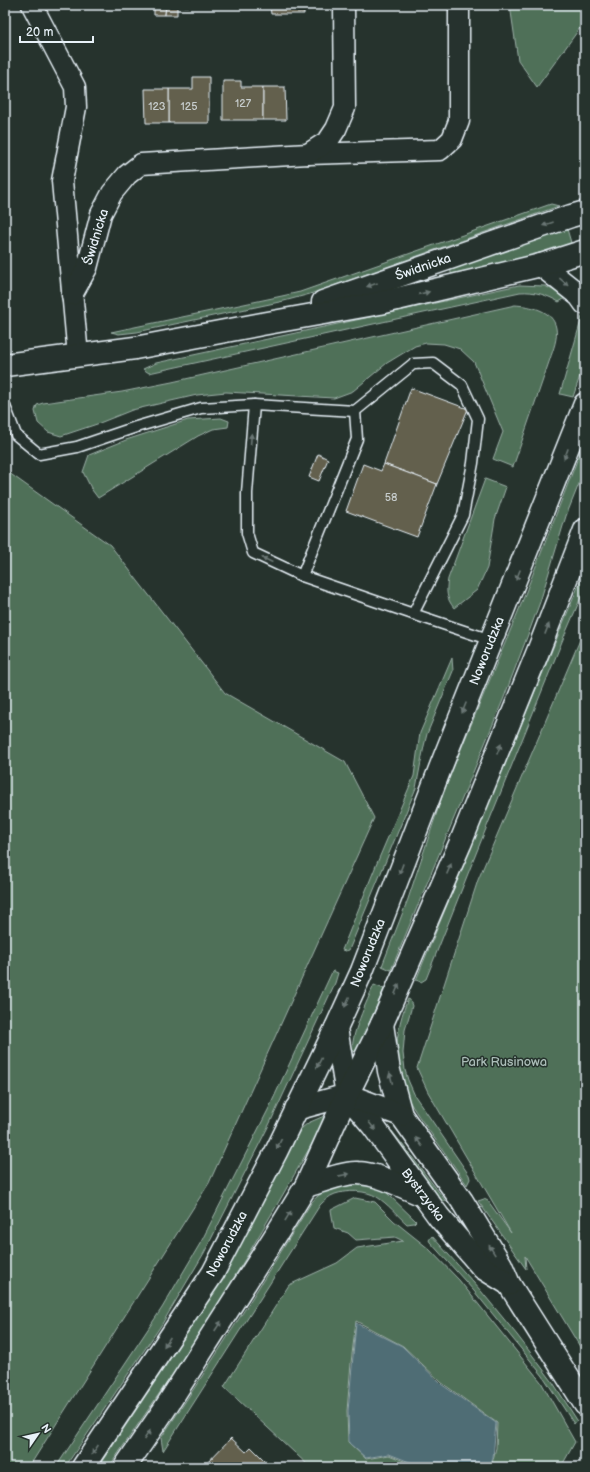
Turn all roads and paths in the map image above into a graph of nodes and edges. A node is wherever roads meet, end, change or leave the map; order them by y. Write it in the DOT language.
graph roads {
  1 [pos="32,5"];
  2 [pos="344,5"];
  3 [pos="459,5"];
  4 [pos="308,154"];
  5 [pos="585,212"];
  6 [pos="585,251"];
  7 [pos="541,265"];
  8 [pos="72,295"];
  9 [pos="585,303"];
  10 [pos="262,324"];
  11 [pos="78,356"];
  12 [pos="5,365"];
  13 [pos="585,404"];
  14 [pos="254,405"];
  15 [pos="5,406"];
  16 [pos="355,411"];
  17 [pos="585,530"];
  18 [pos="302,576"];
  19 [pos="413,614"];
  20 [pos="491,640"];
  21 [pos="382,1024"];
  22 [pos="336,1028"];
  23 [pos="347,1095"];
  24 [pos="296,1109"];
  25 [pos="401,1115"];
  26 [pos="306,1186"];
  27 [pos="423,1195"];
  28 [pos="509,1284"];
  29 [pos="585,1404"];
  30 [pos="83,1467"];
  31 [pos="125,1467"];
  1 -- 8 [label="street, Świdnicka"];
  2 -- 4 [label="street, Świdnicka"];
  3 -- 4 [label="street, Świdnicka"];
  4 -- 8 [label="street, Świdnicka"];
  5 -- 10 [label="main road, Świdnicka, one-way"];
  6 -- 7 [label="main road, Świdnicka"];
  7 -- 9 [label="main road, one-way"];
  10 -- 7 [label="main road, Świdnicka, one-way"];
  8 -- 11 [label="street, Świdnicka"];
  10 -- 11 [label="main road, Świdnicka"];
  11 -- 12 [label="main road, Świdnicka"];
  13 -- 20 [label="main road, Noworudzka, one-way"];
  14 -- 15 [label="lane"];
  14 -- 16 [label="lane"];
  18 -- 14 [label="lane, one-way"];
  16 -- 18 [label="lane"];
  16 -- 19 [label="lane"];
  21 -- 17 [label="main road, one-way"];
  18 -- 19 [label="lane"];
  19 -- 20 [label="lane"];
  20 -- 22 [label="main road, Noworudzka, one-way"];
  21 -- 23 [label="main road"];
  25 -- 21 [label="main road, Bystrzycka, one-way"];
  22 -- 23 [label="main road"];
  22 -- 24 [label="main road, Noworudzka, one-way"];
  23 -- 24 [label="main road"];
  23 -- 25 [label="main road"];
  23 -- 26 [label="main road"];
  23 -- 27 [label="main road, Bystrzycka, one-way"];
  24 -- 30 [label="main road, Noworudzka, one-way"];
  28 -- 25 [label="main road, Bystrzycka, one-way"];
  26 -- 27 [label="main road, one-way"];
  31 -- 26 [label="main road, one-way"];
  27 -- 28 [label="main road, Bystrzycka"];
  28 -- 29 [label="main road, Bystrzycka"];
}
